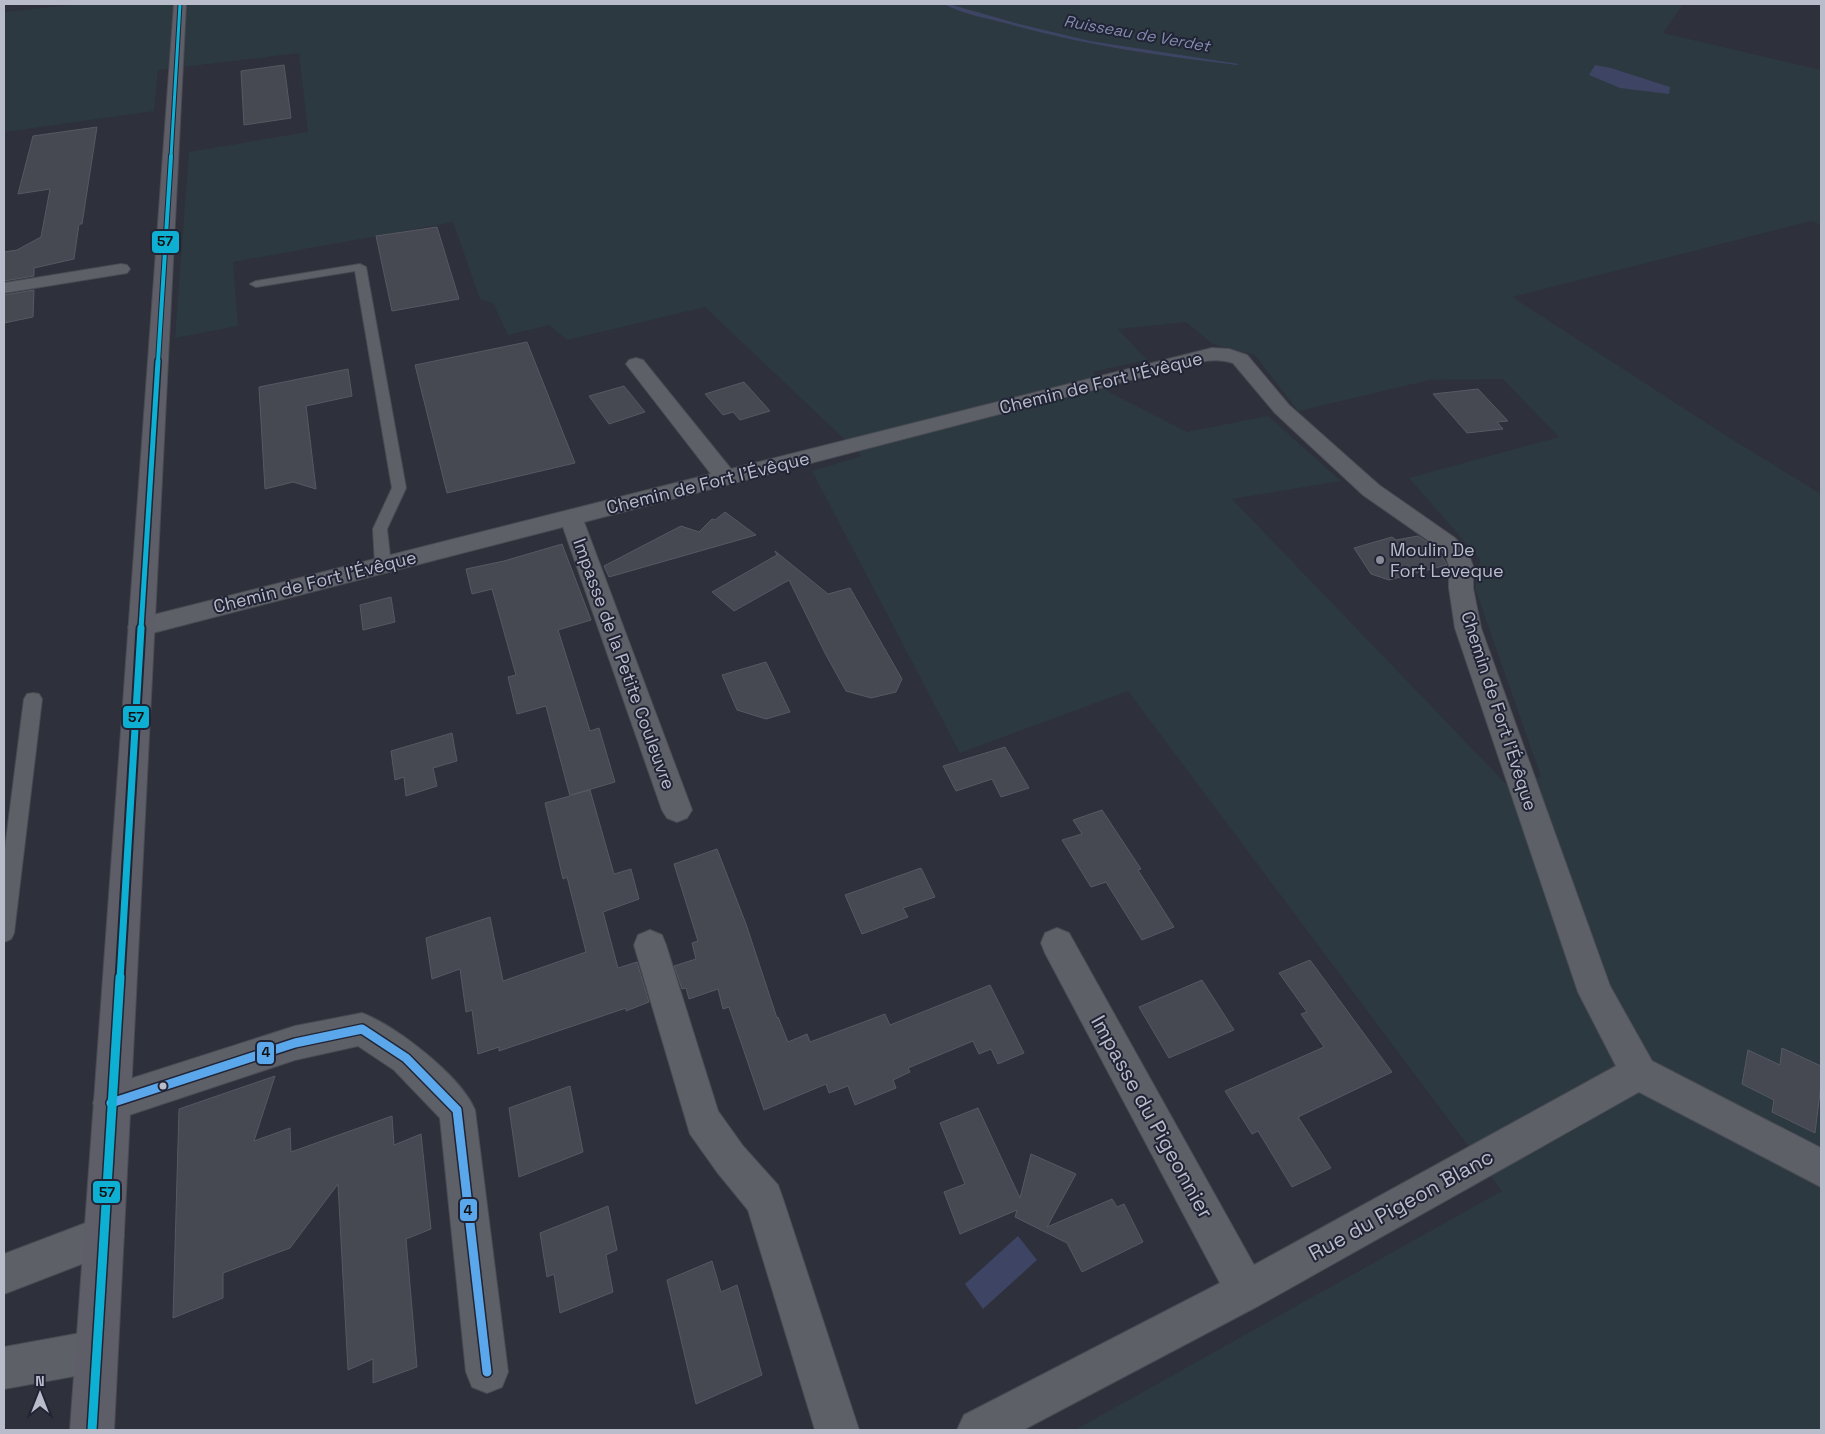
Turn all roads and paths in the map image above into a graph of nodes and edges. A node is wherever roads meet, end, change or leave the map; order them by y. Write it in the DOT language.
graph roads {
  1 [pos="180,4"];
  2 [pos="121,268"];
  3 [pos="256,284"];
  4 [pos="4,288"];
  5 [pos="636,364"];
  6 [pos="726,478"];
  7 [pos="571,518"];
  8 [pos="383,565"];
  9 [pos="141,627"];
  10 [pos="33,699"];
  11 [pos="677,810"];
  12 [pos="4,933"];
  13 [pos="1057,943"];
  14 [pos="650,945"];
  15 [pos="1639,1073"];
  16 [pos="112,1103"];
  17 [pos="1821,1168"];
  18 [pos="104,1236"];
  19 [pos="4,1274"];
  20 [pos="1246,1291"];
  21 [pos="97,1351"];
  22 [pos="4,1368"];
  23 [pos="487,1372"];
  24 [pos="92,1430"];
  25 [pos="837,1430"];
  26 [pos="979,1430"];
  1 -- 9 [label="main road"];
  2 -- 4 [label="street"];
  3 -- 8 [label="lane"];
  5 -- 6 [label="street"];
  6 -- 7 [label="street, Chemin de Fort l'Évêque"];
  6 -- 15 [label="street, Chemin de Fort l'Évêque"];
  7 -- 8 [label="street, Chemin de Fort l'Évêque"];
  7 -- 11 [label="street, Impasse de la Petite Couleuvre"];
  8 -- 9 [label="street, Chemin de Fort l'Évêque"];
  9 -- 16 [label="main road"];
  10 -- 12 [label="lane"];
  13 -- 20 [label="street, Impasse du Pigeonnier"];
  14 -- 25 [label="street"];
  15 -- 17 [label="street"];
  15 -- 20 [label="street, Rue du Pigeon Blanc"];
  16 -- 18 [label="main road"];
  16 -- 23 [label="street"];
  18 -- 19 [label="street"];
  18 -- 21 [label="main road"];
  20 -- 26 [label="street, Rue du Pigeon Blanc"];
  21 -- 22 [label="street"];
  21 -- 24 [label="main road"];
}
